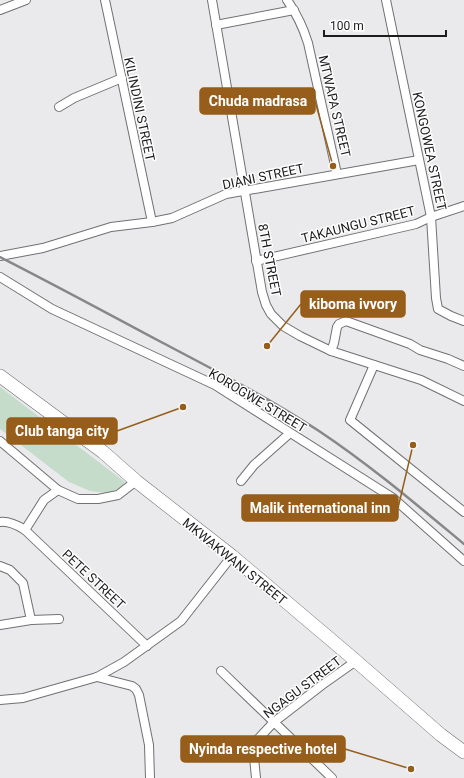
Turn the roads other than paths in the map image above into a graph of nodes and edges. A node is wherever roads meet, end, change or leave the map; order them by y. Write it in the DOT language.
graph roads {
  1 [pos="26,0"];
  2 [pos="105,0"];
  3 [pos="212,0"];
  4 [pos="287,0"];
  5 [pos="386,0"];
  6 [pos="0,10"];
  7 [pos="294,10"];
  8 [pos="216,26"];
  9 [pos="122,78"];
  10 [pos="59,107"];
  11 [pos="419,160"];
  12 [pos="338,174"];
  13 [pos="244,190"];
  14 [pos="464,206"];
  15 [pos="432,217"];
  16 [pos="152,222"];
  17 [pos="0,256"];
  18 [pos="256,260"];
  19 [pos="0,277"];
  20 [pos="464,322"];
  21 [pos="331,351"];
  22 [pos="374,365"];
  23 [pos="464,366"];
  24 [pos="0,376"];
  25 [pos="464,401"];
  26 [pos="290,433"];
  27 [pos="0,441"];
  28 [pos="136,481"];
  29 [pos="241,481"];
  30 [pos="58,490"];
  31 [pos="464,512"];
  32 [pos="0,514"];
  33 [pos="0,522"];
  34 [pos="10,523"];
  35 [pos="25,530"];
  36 [pos="232,556"];
  37 [pos="464,561"];
  38 [pos="0,566"];
  39 [pos="59,619"];
  40 [pos="31,620"];
  41 [pos="0,625"];
  42 [pos="148,646"];
  43 [pos="356,661"];
  44 [pos="221,671"];
  45 [pos="97,677"];
  46 [pos="0,700"];
  47 [pos="274,722"];
  48 [pos="464,752"];
  49 [pos="150,778"];
  50 [pos="256,778"];
  51 [pos="332,778"];
  1 -- 6 [label="street"];
  2 -- 9 [label="street, KILINDINI STREET"];
  3 -- 8 [label="street, 8TH STREET"];
  4 -- 7 [label="street, MTWAPA STREET"];
  5 -- 11 [label="street, KONGOWEA STREET"];
  7 -- 8 [label="street"];
  7 -- 12 [label="street, MTWAPA STREET"];
  8 -- 13 [label="street, 8TH STREET"];
  9 -- 10 [label="street"];
  9 -- 16 [label="street, KILINDINI STREET"];
  11 -- 12 [label="street, DIANI STREET"];
  11 -- 15 [label="street, KONGOWEA STREET"];
  12 -- 13 [label="street, DIANI STREET"];
  13 -- 16 [label="street, DIANI STREET"];
  13 -- 18 [label="street, 8TH STREET"];
  14 -- 15 [label="street, TAKAUNGU STREET"];
  15 -- 18 [label="street, TAKAUNGU STREET"];
  15 -- 20 [label="street, KONGOWEA STREET"];
  16 -- 17 [label="street, DIANI STREET"];
  18 -- 21 [label="street, 8TH STREET"];
  19 -- 26 [label="street, KOROGWE STREET"];
  21 -- 22 [label="street, 8TH STREET"];
  21 -- 23 [label="street"];
  22 -- 25 [label="street, 8TH STREET"];
  22 -- 31 [label="street"];
  24 -- 28 [label="main road, MKWAKWANI STREET"];
  26 -- 29 [label="street"];
  26 -- 37 [label="street, KOROGWE STREET"];
  27 -- 30 [label="street"];
  28 -- 30 [label="street"];
  28 -- 36 [label="main road, MKWAKWANI STREET"];
  30 -- 35 [label="street"];
  32 -- 34 [label="street"];
  33 -- 34 [label="street"];
  34 -- 35 [label="street, PETE STREET"];
  35 -- 42 [label="street, PETE STREET"];
  36 -- 42 [label="street"];
  36 -- 43 [label="main road, MKWAKWANI STREET"];
  38 -- 40 [label="street"];
  39 -- 40 [label="street"];
  40 -- 41 [label="street"];
  42 -- 45 [label="street"];
  43 -- 47 [label="street, NGAGU STREET"];
  43 -- 48 [label="main road, MKWAKWANI STREET"];
  44 -- 47 [label="street"];
  45 -- 46 [label="street"];
  45 -- 49 [label="street"];
  47 -- 50 [label="street, NGAGU STREET"];
  47 -- 51 [label="street"];
}
